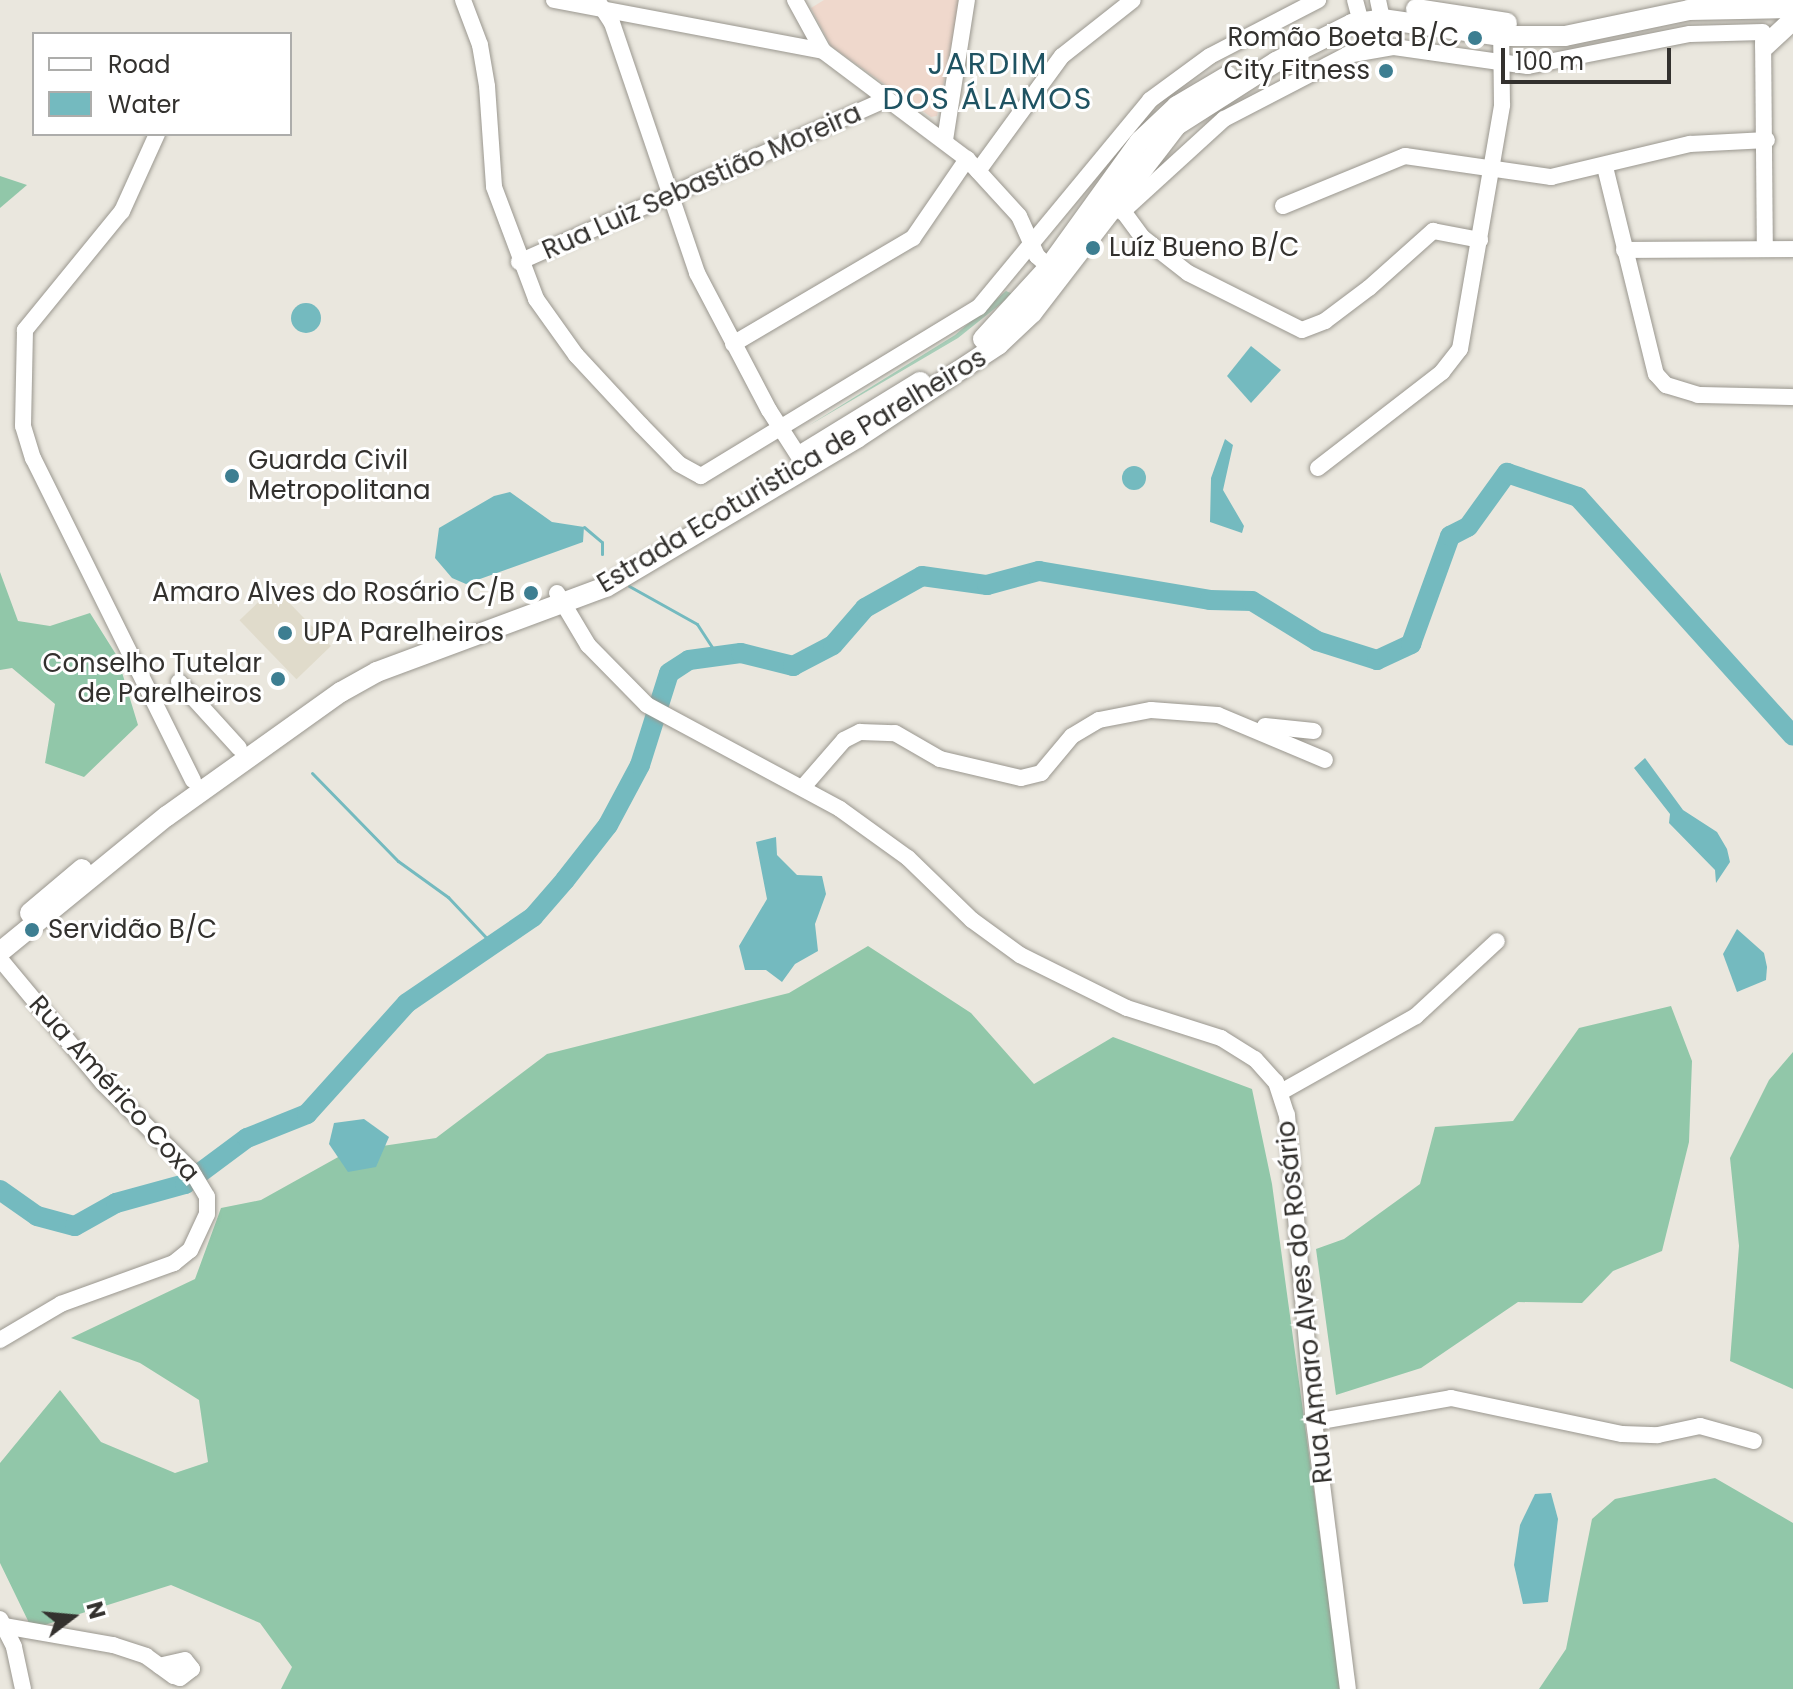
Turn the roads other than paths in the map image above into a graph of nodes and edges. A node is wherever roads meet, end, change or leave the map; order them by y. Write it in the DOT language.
graph roads {
  1 [pos="463,0"];
  2 [pos="554,0"];
  3 [pos="795,0"];
  4 [pos="967,0"];
  5 [pos="1133,0"];
  6 [pos="1318,0"];
  7 [pos="1668,0"];
  8 [pos="598,3"];
  9 [pos="1758,4"];
  10 [pos="1793,8"];
  11 [pos="1380,9"];
  12 [pos="1358,11"];
  13 [pos="1793,20"];
  14 [pos="1501,29"];
  15 [pos="1764,39"];
  16 [pos="823,51"];
  17 [pos="1503,61"];
  18 [pos="884,100"];
  19 [pos="1126,124"];
  20 [pos="156,136"];
  21 [pos="945,140"];
  22 [pos="1767,140"];
  23 [pos="1145,147"];
  24 [pos="972,165"];
  25 [pos="1605,167"];
  26 [pos="1490,168"];
  27 [pos="670,194"];
  28 [pos="1109,203"];
  29 [pos="1283,206"];
  30 [pos="1480,240"];
  31 [pos="1033,245"];
  32 [pos="1765,249"];
  33 [pos="1793,249"];
  34 [pos="1624,250"];
  35 [pos="519,262"];
  36 [pos="1054,271"];
  37 [pos="733,344"];
  38 [pos="1793,397"];
  39 [pos="782,431"];
  40 [pos="803,462"];
  41 [pos="1318,468"];
  42 [pos="560,599"];
  43 [pos="179,682"];
  44 [pos="1252,725"];
  45 [pos="1314,731"];
  46 [pos="239,748"];
  47 [pos="1325,760"];
  48 [pos="193,781"];
  49 [pos="804,786"];
  50 [pos="163,811"];
  51 [pos="0,937"];
  52 [pos="1497,941"];
  53 [pos="0,952"];
  54 [pos="0,959"];
  55 [pos="1281,1092"];
  56 [pos="0,1340"];
  57 [pos="1315,1422"];
  58 [pos="1754,1441"];
  59 [pos="2,1623"];
  60 [pos="160,1666"];
  61 [pos="23,1689"];
  62 [pos="1348,1689"];
  1 -- 35 [label="street"];
  2 -- 8 [label="street"];
  3 -- 16 [label="street"];
  4 -- 21 [label="street"];
  5 -- 24 [label="street"];
  6 -- 19 [label="street"];
  7 -- 14 [label="main road, Estrada Ecoturistica de Parelheiros"];
  8 -- 16 [label="street"];
  8 -- 27 [label="street"];
  9 -- 10 [label="main road, Estrada Ecoturistica de Parelheiros"];
  9 -- 14 [label="main road, Estrada Ecoturistica de Parelheiros"];
  9 -- 15 [label="street"];
  11 -- 12 [label="main road, Estrada Ecoturistica de Parelheiros"];
  11 -- 14 [label="main road, Estrada Ecoturistica de Parelheiros"];
  12 -- 23 [label="main road, Estrada Ecoturistica de Parelheiros"];
  13 -- 15 [label="main road"];
  14 -- 17 [label="street"];
  15 -- 17 [label="street"];
  15 -- 22 [label="street"];
  16 -- 18 [label="street"];
  17 -- 26 [label="street"];
  17 -- 28 [label="street"];
  18 -- 21 [label="street"];
  18 -- 27 [label="street, Rua Luiz Sebastião Moreira"];
  19 -- 23 [label="street"];
  19 -- 31 [label="street"];
  20 -- 48 [label="street"];
  21 -- 24 [label="street"];
  22 -- 25 [label="street"];
  22 -- 32 [label="street"];
  23 -- 28 [label="main road, Estrada Ecoturistica de Parelheiros"];
  24 -- 31 [label="street"];
  24 -- 37 [label="street"];
  25 -- 26 [label="street"];
  25 -- 34 [label="street"];
  26 -- 29 [label="street"];
  26 -- 30 [label="street"];
  27 -- 35 [label="street, Rua Luiz Sebastião Moreira"];
  27 -- 37 [label="street"];
  28 -- 30 [label="street"];
  28 -- 36 [label="main road, Estrada Ecoturistica de Parelheiros"];
  30 -- 41 [label="street"];
  31 -- 36 [label="street"];
  31 -- 39 [label="street"];
  32 -- 33 [label="street"];
  32 -- 34 [label="street"];
  34 -- 38 [label="street"];
  35 -- 39 [label="street"];
  36 -- 40 [label="main road, Estrada Ecoturistica de Parelheiros"];
  37 -- 39 [label="street"];
  39 -- 40 [label="street"];
  40 -- 42 [label="main road, Estrada Ecoturistica de Parelheiros"];
  42 -- 46 [label="main road, Estrada Ecoturistica de Parelheiros"];
  42 -- 49 [label="street, Rua Amaro Alves do Rosário"];
  42 -- 50 [label="main road, Estrada Ecoturistica de Parelheiros"];
  43 -- 46 [label="street"];
  44 -- 45 [label="street"];
  44 -- 47 [label="street"];
  44 -- 49 [label="street"];
  46 -- 48 [label="main road, Estrada Ecoturistica de Parelheiros"];
  48 -- 50 [label="main road, Estrada Ecoturistica de Parelheiros"];
  49 -- 55 [label="street, Rua Amaro Alves do Rosário"];
  50 -- 51 [label="main road, Estrada Ecoturistica de Parelheiros"];
  50 -- 53 [label="main road, Estrada Ecoturistica de Parelheiros"];
  52 -- 55 [label="street"];
  54 -- 56 [label="street, Rua Américo Coxa"];
  55 -- 57 [label="street, Rua Amaro Alves do Rosário"];
  57 -- 58 [label="street"];
  57 -- 62 [label="street, Rua Amaro Alves do Rosário"];
  59 -- 60 [label="street"];
  59 -- 61 [label="street"];
}
